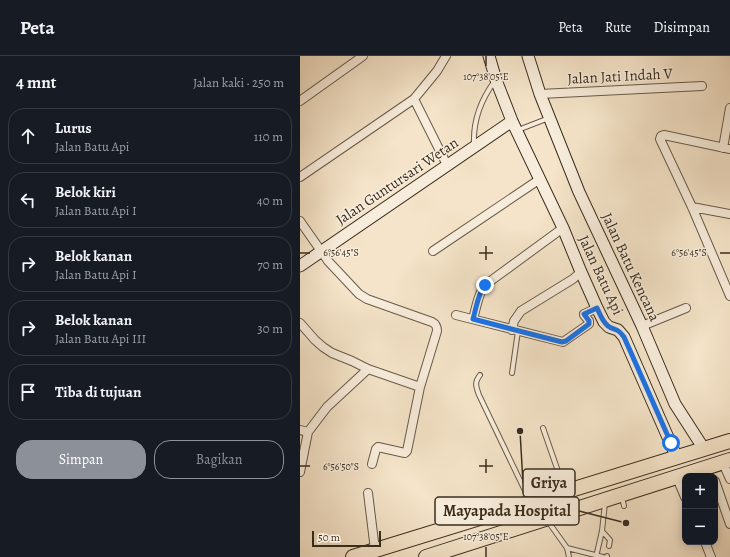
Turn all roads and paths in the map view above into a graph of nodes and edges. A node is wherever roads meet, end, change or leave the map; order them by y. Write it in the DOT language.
graph roads {
  1 [pos="363,56"];
  2 [pos="446,56"];
  3 [pos="489,56"];
  4 [pos="528,56"];
  5 [pos="496,80"];
  6 [pos="702,86"];
  7 [pos="540,94"];
  8 [pos="414,99"];
  9 [pos="300,101"];
  10 [pos="730,108"];
  11 [pos="549,118"];
  12 [pos="514,126"];
  13 [pos="474,147"];
  14 [pos="726,149"];
  15 [pos="447,166"];
  16 [pos="300,177"];
  17 [pos="540,179"];
  18 [pos="692,207"];
  19 [pos="730,214"];
  20 [pos="300,221"];
  21 [pos="563,228"];
  22 [pos="434,251"];
  23 [pos="322,253"];
  24 [pos="300,266"];
  25 [pos="581,272"];
  26 [pos="730,296"];
  27 [pos="597,308"];
  28 [pos="686,308"];
  29 [pos="456,315"];
  30 [pos="473,319"];
  31 [pos="300,323"];
  32 [pos="642,326"];
  33 [pos="515,330"];
  34 [pos="368,370"];
  35 [pos="512,374"];
  36 [pos="480,375"];
  37 [pos="420,386"];
  38 [pos="543,428"];
  39 [pos="304,431"];
  40 [pos="730,441"];
  41 [pos="704,449"];
  42 [pos="677,458"];
  43 [pos="372,464"];
  44 [pos="719,466"];
  45 [pos="300,472"];
  46 [pos="560,477"];
  47 [pos="677,478"];
  48 [pos="730,479"];
  49 [pos="682,490"];
  50 [pos="718,490"];
  51 [pos="567,491"];
  52 [pos="368,493"];
  53 [pos="537,500"];
  54 [pos="606,500"];
  55 [pos="546,519"];
  56 [pos="730,524"];
  57 [pos="602,531"];
  58 [pos="706,545"];
  59 [pos="609,546"];
  60 [pos="568,548"];
  61 [pos="376,550"];
  62 [pos="449,552"];
  63 [pos="596,556"];
  64 [pos="353,557"];
  65 [pos="426,557"];
  66 [pos="569,557"];
  67 [pos="606,557"];
  68 [pos="711,557"];
  1 -- 9 [label="street"];
  2 -- 8 [label="street"];
  3 -- 5 [label="street, Jalan Batu Api"];
  4 -- 7 [label="street, Jalan Batu Kencana"];
  5 -- 12 [label="street, Jalan Batu Api"];
  5 -- 13 [label="lane"];
  6 -- 7 [label="street, Jalan Jati Indah V"];
  7 -- 11 [label="street, Jalan Batu Kencana"];
  8 -- 15 [label="street"];
  8 -- 16 [label="street"];
  10 -- 14 [label="street"];
  11 -- 12 [label="lane"];
  11 -- 32 [label="street, Jalan Batu Kencana"];
  12 -- 13 [label="street, Jalan Guntursari Wetan"];
  12 -- 17 [label="street, Jalan Batu Api"];
  13 -- 15 [label="street, Jalan Guntursari Wetan"];
  14 -- 18 [label="street"];
  15 -- 23 [label="street, Jalan Guntursari Wetan"];
  17 -- 21 [label="street, Jalan Batu Api"];
  17 -- 22 [label="street"];
  18 -- 19 [label="street"];
  18 -- 26 [label="street"];
  20 -- 23 [label="street"];
  21 -- 25 [label="street, Jalan Batu Api"];
  21 -- 30 [label="street"];
  23 -- 24 [label="street, Jalan Guntursari Wetan"];
  23 -- 37 [label="street"];
  25 -- 27 [label="street, Jalan Batu Api"];
  25 -- 33 [label="street"];
  27 -- 33 [label="street"];
  27 -- 42 [label="street, Jalan Batu Api"];
  28 -- 32 [label="street"];
  29 -- 30 [label="street"];
  30 -- 33 [label="street"];
  31 -- 34 [label="street"];
  32 -- 41 [label="street, Jalan Batu Kencana"];
  33 -- 35 [label="lane"];
  34 -- 37 [label="street"];
  34 -- 39 [label="street"];
  36 -- 53 [label="lane"];
  37 -- 43 [label="street"];
  38 -- 46 [label="lane"];
  39 -- 45 [label="street"];
  40 -- 41 [label="highway"];
  41 -- 42 [label="highway"];
  42 -- 51 [label="highway"];
  44 -- 47 [label="highway"];
  44 -- 48 [label="street"];
  46 -- 51 [label="lane"];
  46 -- 53 [label="lane"];
  47 -- 49 [label="street"];
  47 -- 54 [label="highway"];
  50 -- 56 [label="street"];
  51 -- 53 [label="highway"];
  52 -- 61 [label="street"];
  53 -- 61 [label="highway"];
  54 -- 55 [label="highway"];
  54 -- 57 [label="lane"];
  55 -- 60 [label="lane"];
  55 -- 62 [label="highway"];
  57 -- 59 [label="lane"];
  57 -- 63 [label="lane"];
  58 -- 68 [label="street"];
  60 -- 63 [label="lane"];
  60 -- 66 [label="lane"];
  61 -- 64 [label="highway"];
  62 -- 65 [label="highway"];
  63 -- 67 [label="lane"];
}
